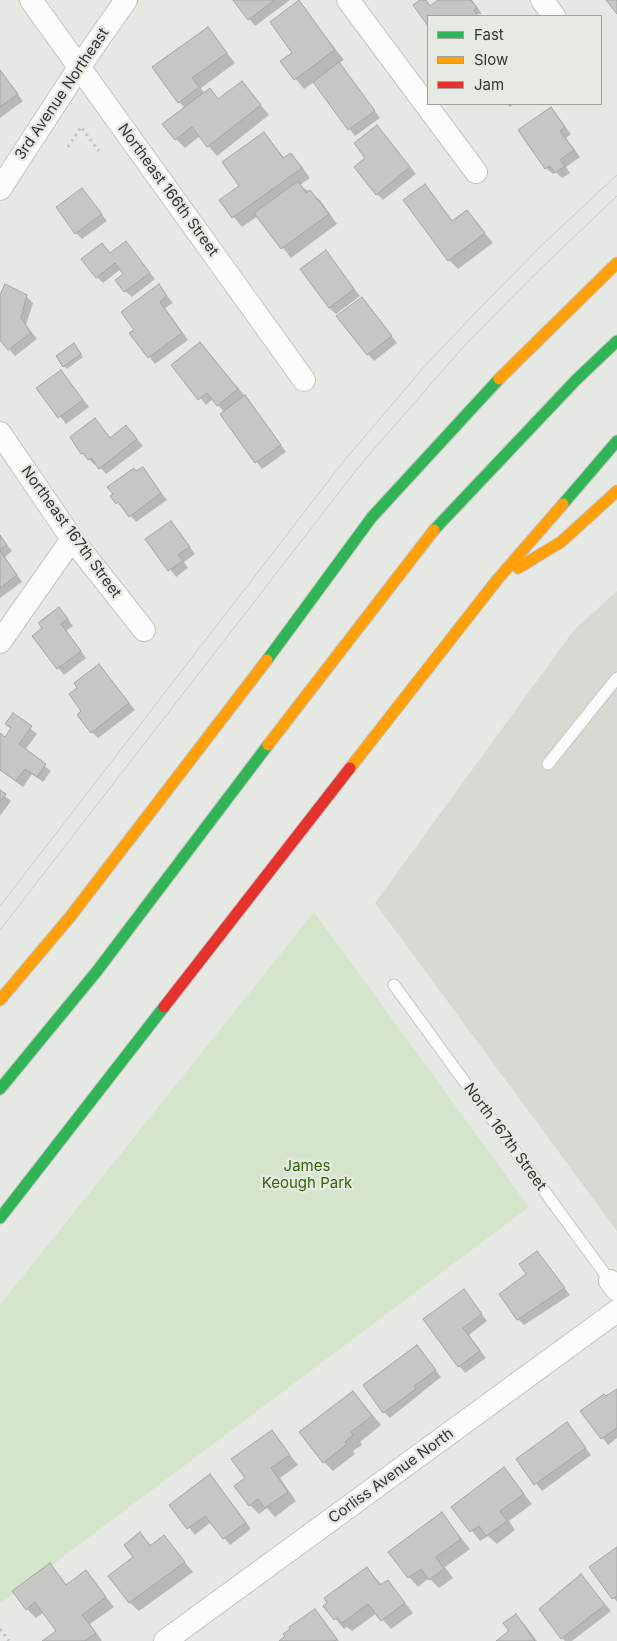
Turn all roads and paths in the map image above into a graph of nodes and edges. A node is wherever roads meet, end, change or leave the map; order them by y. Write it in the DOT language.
graph roads {
  1 [pos="30,0"];
  2 [pos="126,0"];
  3 [pos="348,0"];
  4 [pos="542,0"];
  5 [pos="553,15"];
  6 [pos="80,66"];
  7 [pos="68,147"];
  8 [pos="99,151"];
  9 [pos="476,172"];
  10 [pos="0,189"];
  11 [pos="617,263"];
  12 [pos="617,341"];
  13 [pos="304,380"];
  14 [pos="0,433"];
  15 [pos="617,442"];
  16 [pos="617,491"];
  17 [pos="72,539"];
  18 [pos="497,580"];
  19 [pos="144,630"];
  20 [pos="0,642"];
  21 [pos="617,678"];
  22 [pos="548,764"];
  23 [pos="394,985"];
  24 [pos="0,1000"];
  25 [pos="0,1089"];
  26 [pos="0,1218"];
  27 [pos="614,1285"];
  28 [pos="617,1311"];
  29 [pos="0,1629"];
  30 [pos="9,1641"];
  31 [pos="164,1641"];
  1 -- 6 [label="street, Northeast 166th Street"];
  2 -- 6 [label="street, 3rd Avenue Northeast"];
  3 -- 9 [label="street"];
  4 -- 5 [label="street"];
  6 -- 10 [label="street, 3rd Avenue Northeast"];
  6 -- 13 [label="street, Northeast 166th Street"];
  7 -- 8 [label="path"];
  11 -- 24 [label="highway"];
  12 -- 25 [label="highway"];
  14 -- 17 [label="street, Northeast 167th Street"];
  15 -- 18 [label="highway"];
  16 -- 18 [label="highway"];
  17 -- 19 [label="street, Northeast 167th Street"];
  17 -- 20 [label="street"];
  18 -- 26 [label="highway"];
  21 -- 22 [label="lane"];
  23 -- 27 [label="lane, North 167th Street"];
  28 -- 31 [label="street, Corliss Avenue North"];
  29 -- 30 [label="path"];
}
